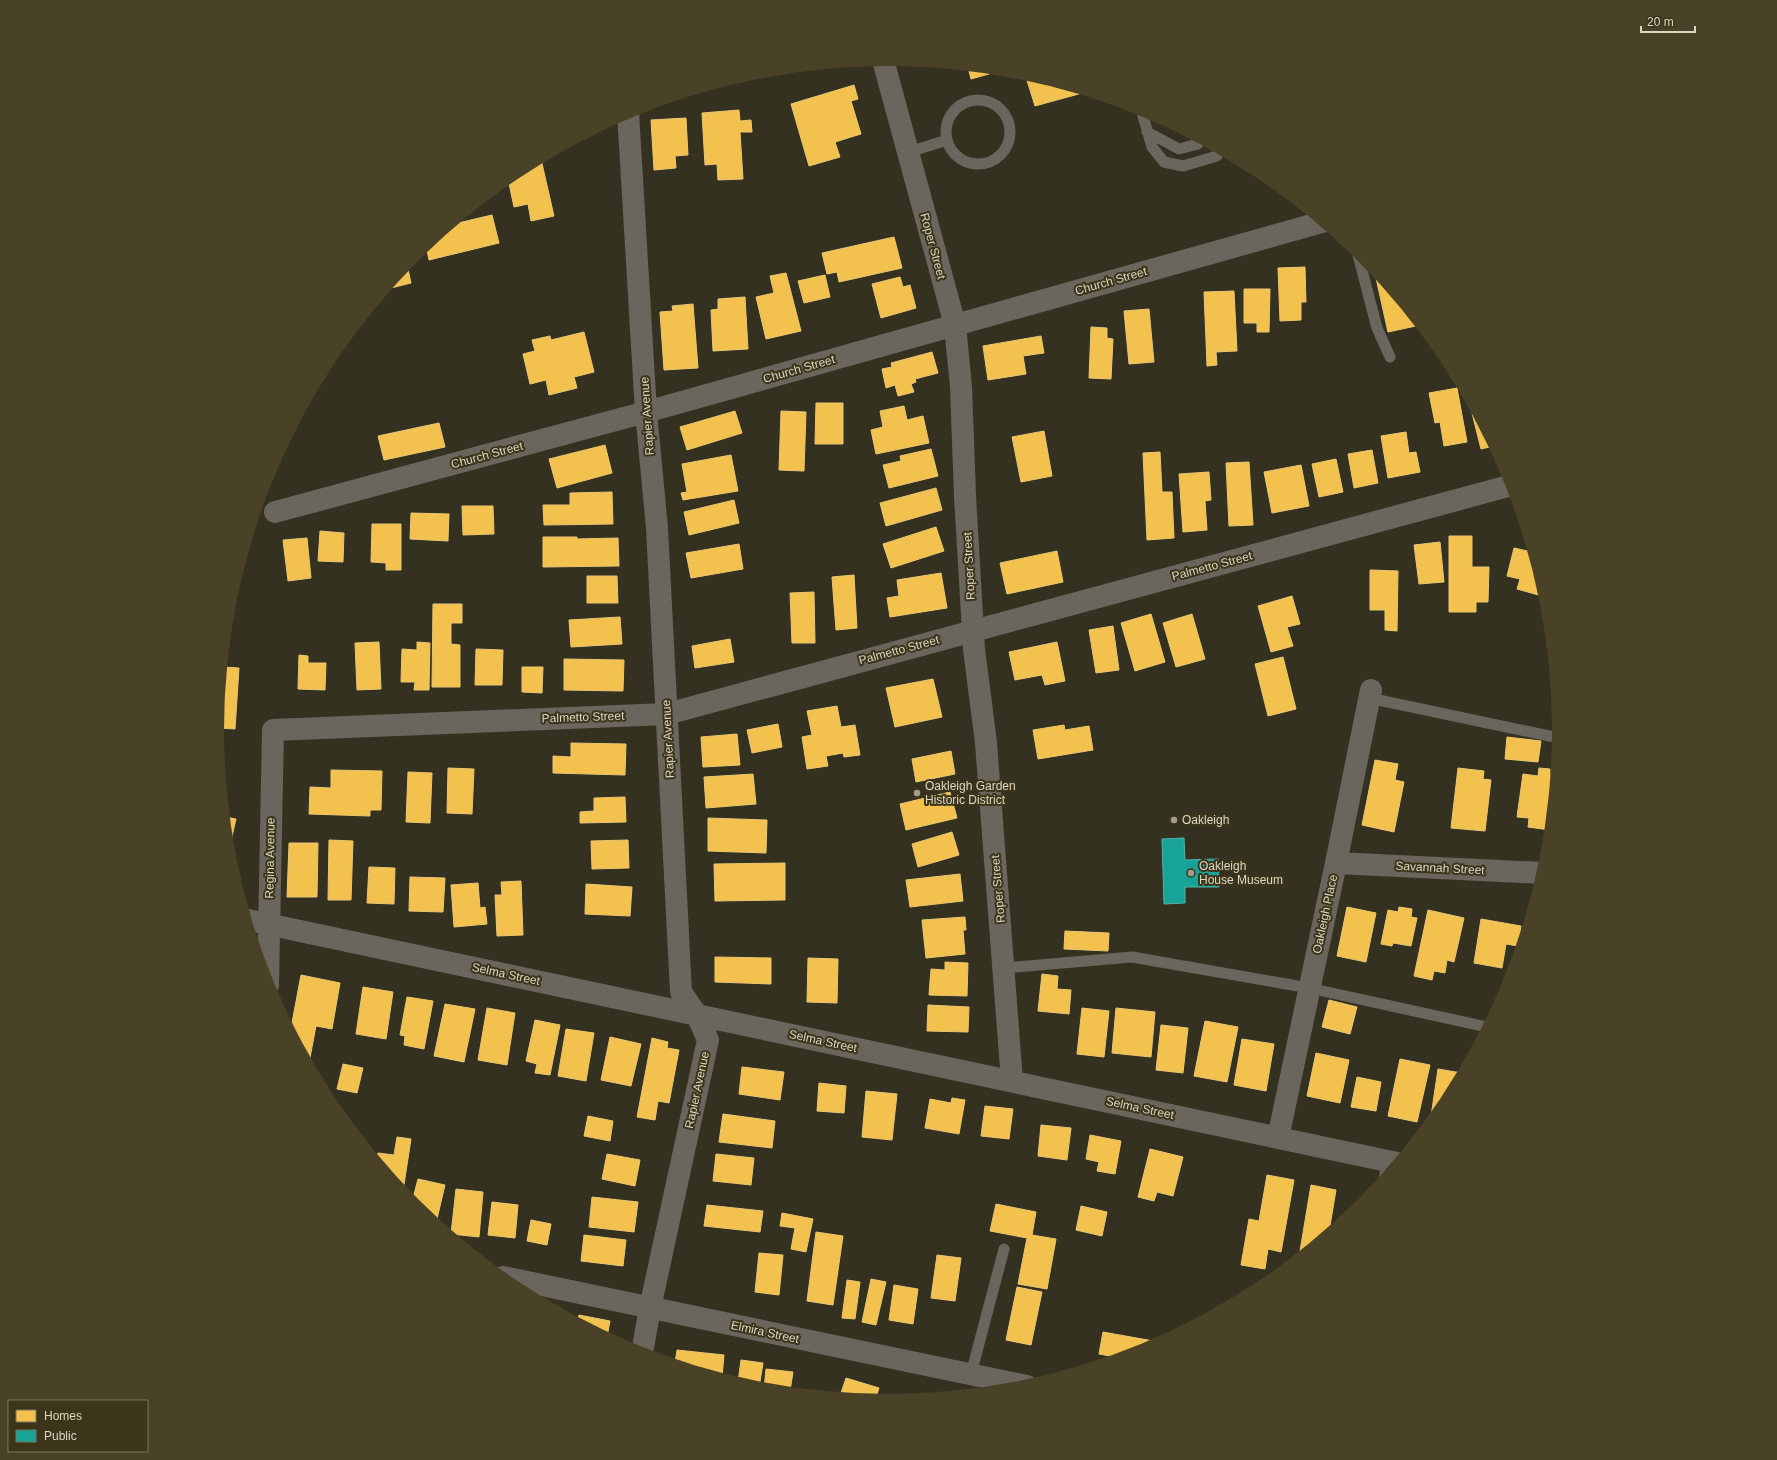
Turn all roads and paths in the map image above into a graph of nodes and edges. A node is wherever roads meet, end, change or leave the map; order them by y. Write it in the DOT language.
graph roads {
  1 [pos="885,66"];
  2 [pos="1143,117"];
  3 [pos="628,119"];
  4 [pos="1147,132"];
  5 [pos="947,140"];
  6 [pos="1198,143"];
  7 [pos="909,152"];
  8 [pos="1218,154"];
  9 [pos="1317,223"];
  10 [pos="1360,262"];
  11 [pos="955,325"];
  12 [pos="1390,357"];
  13 [pos="646,412"];
  14 [pos="1506,487"];
  15 [pos="275,512"];
  16 [pos="973,631"];
  17 [pos="1370,694"];
  18 [pos="667,714"];
  19 [pos="273,730"];
  20 [pos="1552,736"];
  21 [pos="1336,863"];
  22 [pos="1537,873"];
  23 [pos="253,921"];
  24 [pos="269,925"];
  25 [pos="268,966"];
  26 [pos="1004,968"];
  27 [pos="1309,988"];
  28 [pos="697,1015"];
  29 [pos="1483,1026"];
  30 [pos="1012,1081"];
  31 [pos="1278,1138"];
  32 [pos="1388,1168"];
  33 [pos="1004,1249"];
  34 [pos="519,1281"];
  35 [pos="650,1308"];
  36 [pos="643,1347"];
  37 [pos="971,1374"];
  38 [pos="1010,1382"];
  1 -- 7 [label="street, Roper Street"];
  2 -- 4 [label="lane"];
  3 -- 13 [label="street, Rapier Avenue"];
  4 -- 6 [label="lane"];
  4 -- 8 [label="lane"];
  5 -- 5 [label="lane"];
  5 -- 7 [label="lane"];
  7 -- 11 [label="street, Roper Street"];
  9 -- 11 [label="street, Church Street"];
  10 -- 12 [label="lane"];
  11 -- 13 [label="street, Church Street"];
  11 -- 16 [label="street, Roper Street"];
  13 -- 15 [label="street, Church Street"];
  13 -- 18 [label="street, Rapier Avenue"];
  14 -- 16 [label="street, Palmetto Street"];
  16 -- 18 [label="street, Palmetto Street"];
  16 -- 26 [label="street, Roper Street"];
  17 -- 20 [label="lane"];
  17 -- 21 [label="street, Oakleigh Place"];
  18 -- 19 [label="street, Palmetto Street"];
  18 -- 28 [label="street, Rapier Avenue"];
  19 -- 24 [label="street, Regina Avenue"];
  21 -- 22 [label="street, Savannah Street"];
  21 -- 27 [label="street, Oakleigh Place"];
  23 -- 24 [label="street, Selma Street"];
  24 -- 25 [label="street, Regina Avenue"];
  24 -- 28 [label="street, Selma Street"];
  26 -- 27 [label="lane"];
  26 -- 30 [label="street, Roper Street"];
  27 -- 29 [label="lane"];
  27 -- 31 [label="street, Oakleigh Place"];
  28 -- 30 [label="street, Selma Street"];
  28 -- 35 [label="street, Rapier Avenue"];
  30 -- 31 [label="street, Selma Street"];
  31 -- 32 [label="street, Selma Street"];
  33 -- 37 [label="lane"];
  34 -- 35 [label="street, Elmira Street"];
  35 -- 36 [label="street, Rapier Avenue"];
  35 -- 37 [label="street, Elmira Street"];
  37 -- 38 [label="street, Elmira Street"];
}
